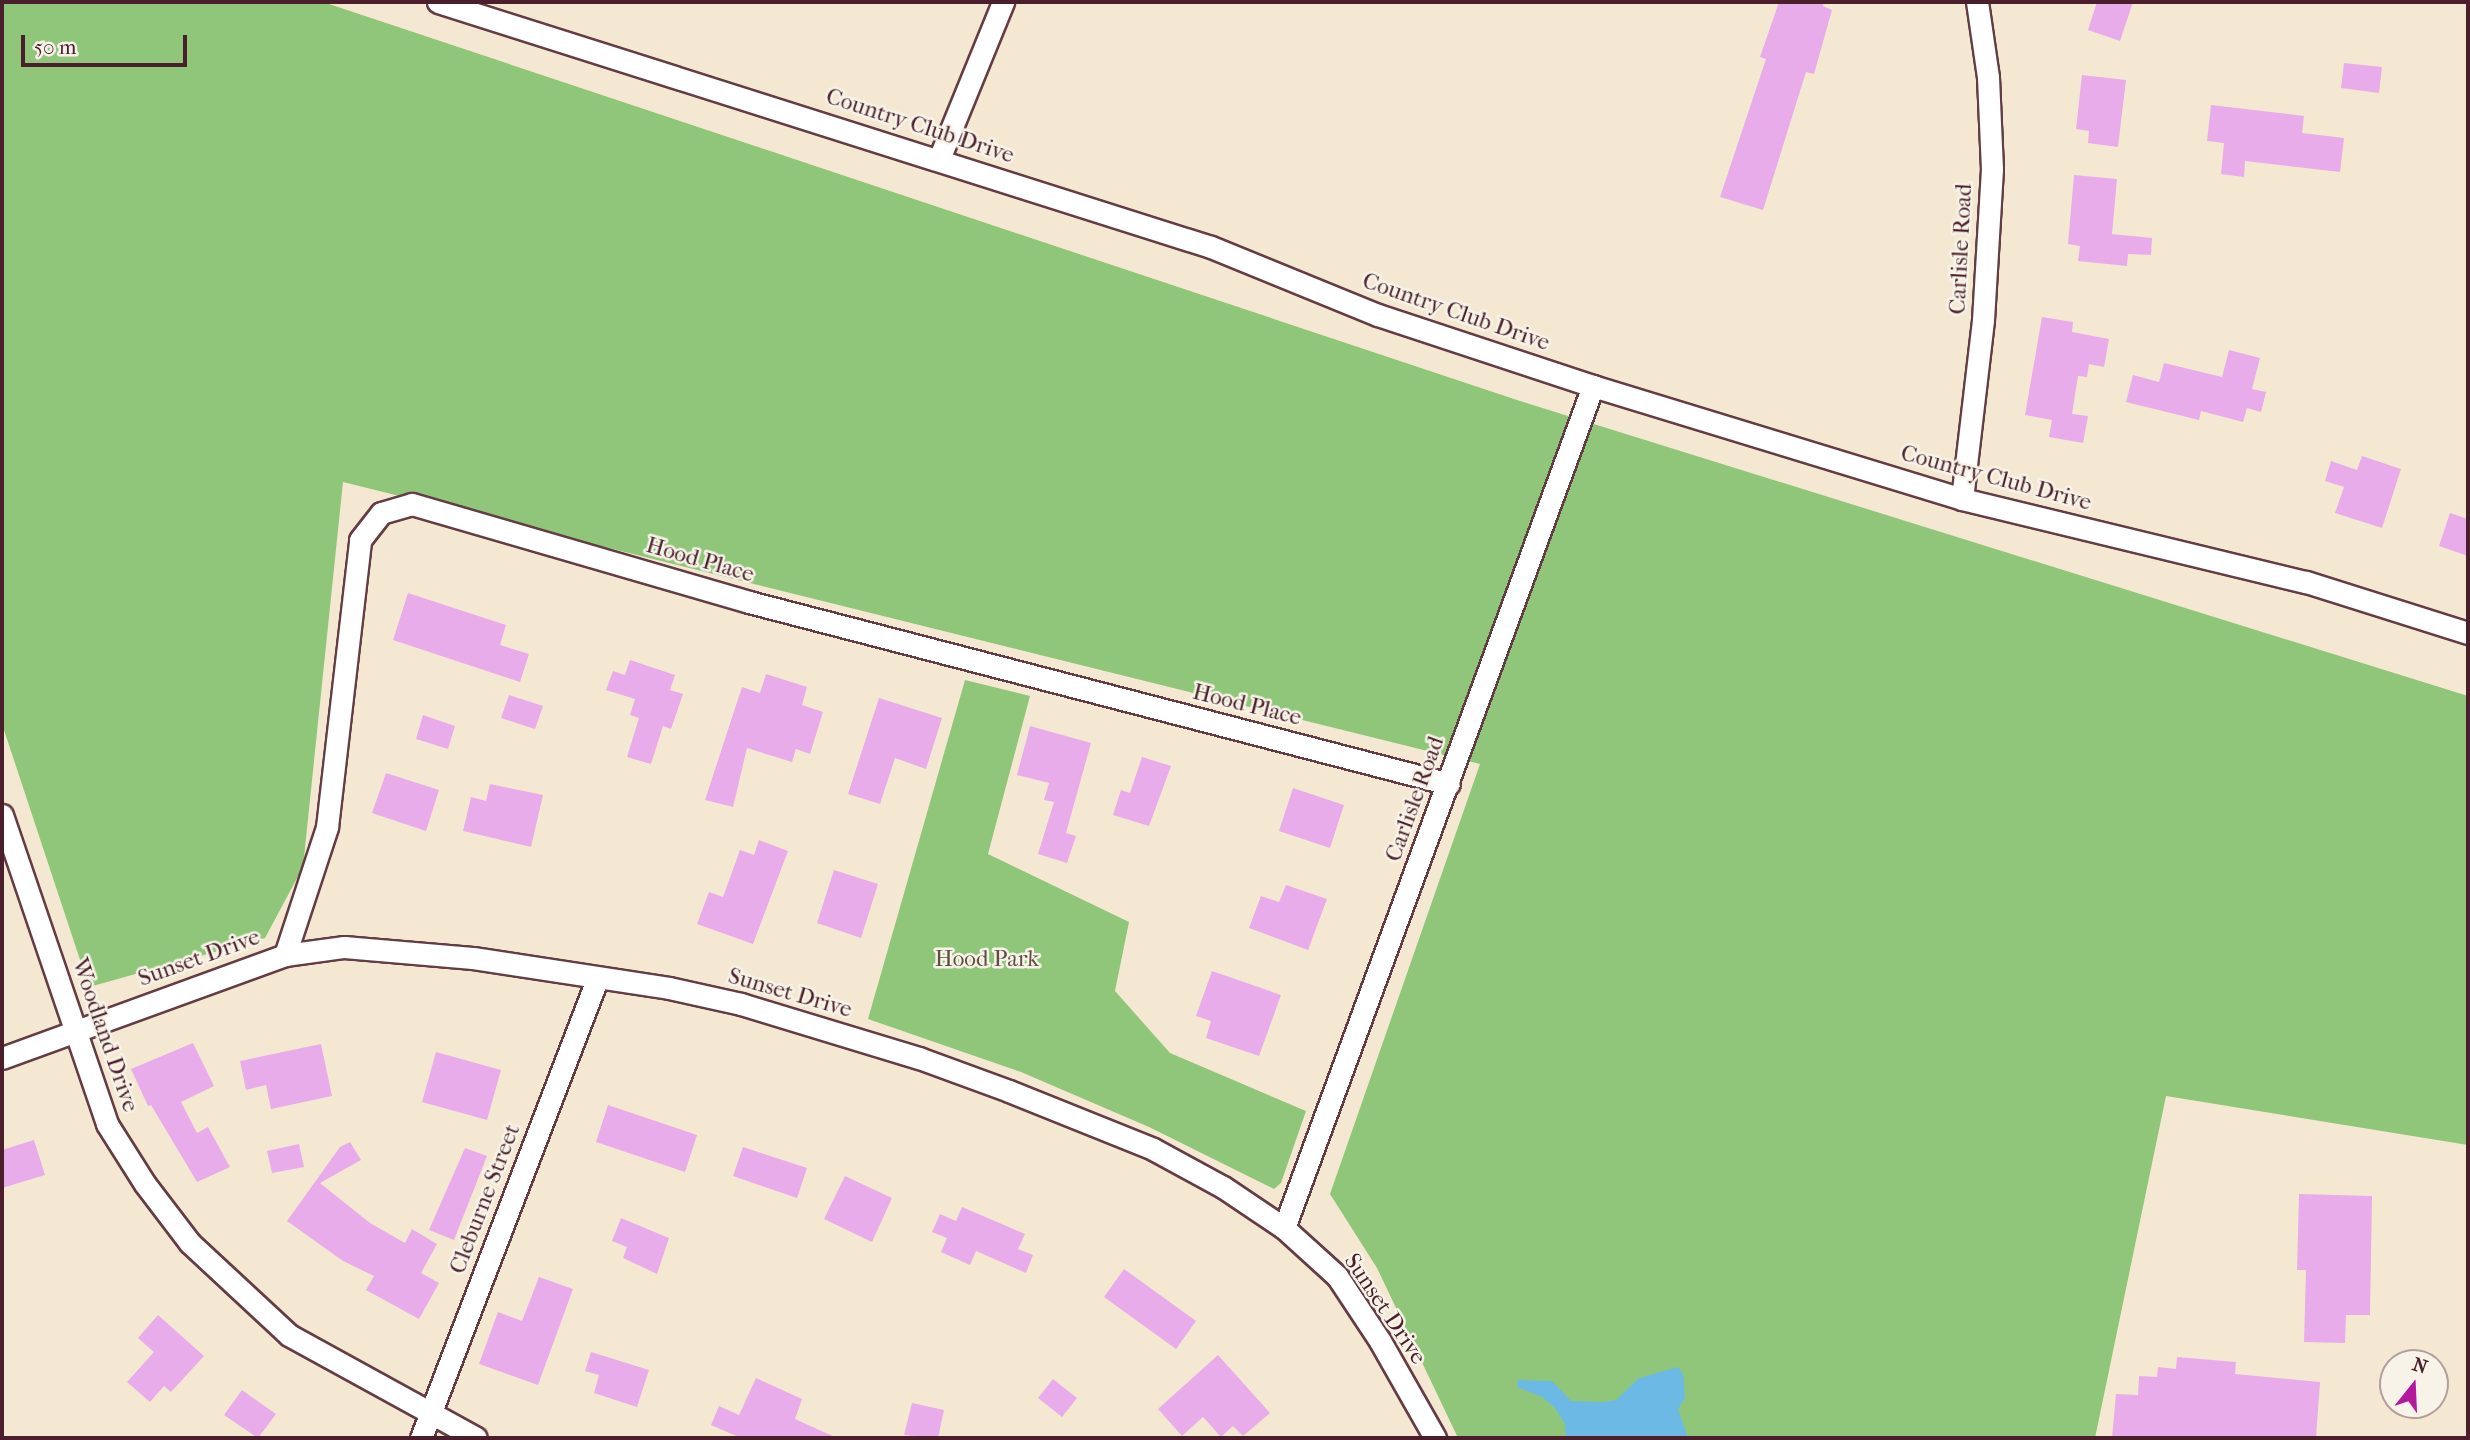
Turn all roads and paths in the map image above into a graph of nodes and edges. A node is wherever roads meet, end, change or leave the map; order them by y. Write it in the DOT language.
graph roads {
  1 [pos="439,2"];
  2 [pos="1003,2"];
  3 [pos="1977,2"];
  4 [pos="939,159"];
  5 [pos="1592,386"];
  6 [pos="1962,499"];
  7 [pos="2468,633"];
  8 [pos="1449,784"];
  9 [pos="2,815"];
  10 [pos="285,955"];
  11 [pos="598,978"];
  12 [pos="75,1031"];
  13 [pos="2,1058"];
  14 [pos="1284,1228"];
  15 [pos="430,1414"];
  16 [pos="421,1438"];
  17 [pos="476,1438"];
  18 [pos="1435,1438"];
  1 -- 4 [label="street, Country Club Drive"];
  2 -- 4 [label="street"];
  3 -- 6 [label="street, Carlisle Road"];
  4 -- 5 [label="street, Country Club Drive"];
  5 -- 6 [label="street, Country Club Drive"];
  5 -- 8 [label="street, Carlisle Road"];
  6 -- 7 [label="street, Country Club Drive"];
  8 -- 10 [label="street, Hood Place"];
  8 -- 14 [label="street, Carlisle Road"];
  9 -- 12 [label="street, Woodland Drive"];
  10 -- 11 [label="street, Sunset Drive"];
  10 -- 12 [label="street, Sunset Drive"];
  11 -- 14 [label="street, Sunset Drive"];
  11 -- 15 [label="street, Cleburne Street"];
  12 -- 13 [label="street, Sunset Drive"];
  12 -- 15 [label="street, Woodland Drive"];
  14 -- 18 [label="street, Sunset Drive"];
  15 -- 16 [label="street, Cleburne Street"];
  15 -- 17 [label="street, Woodland Drive"];
}
